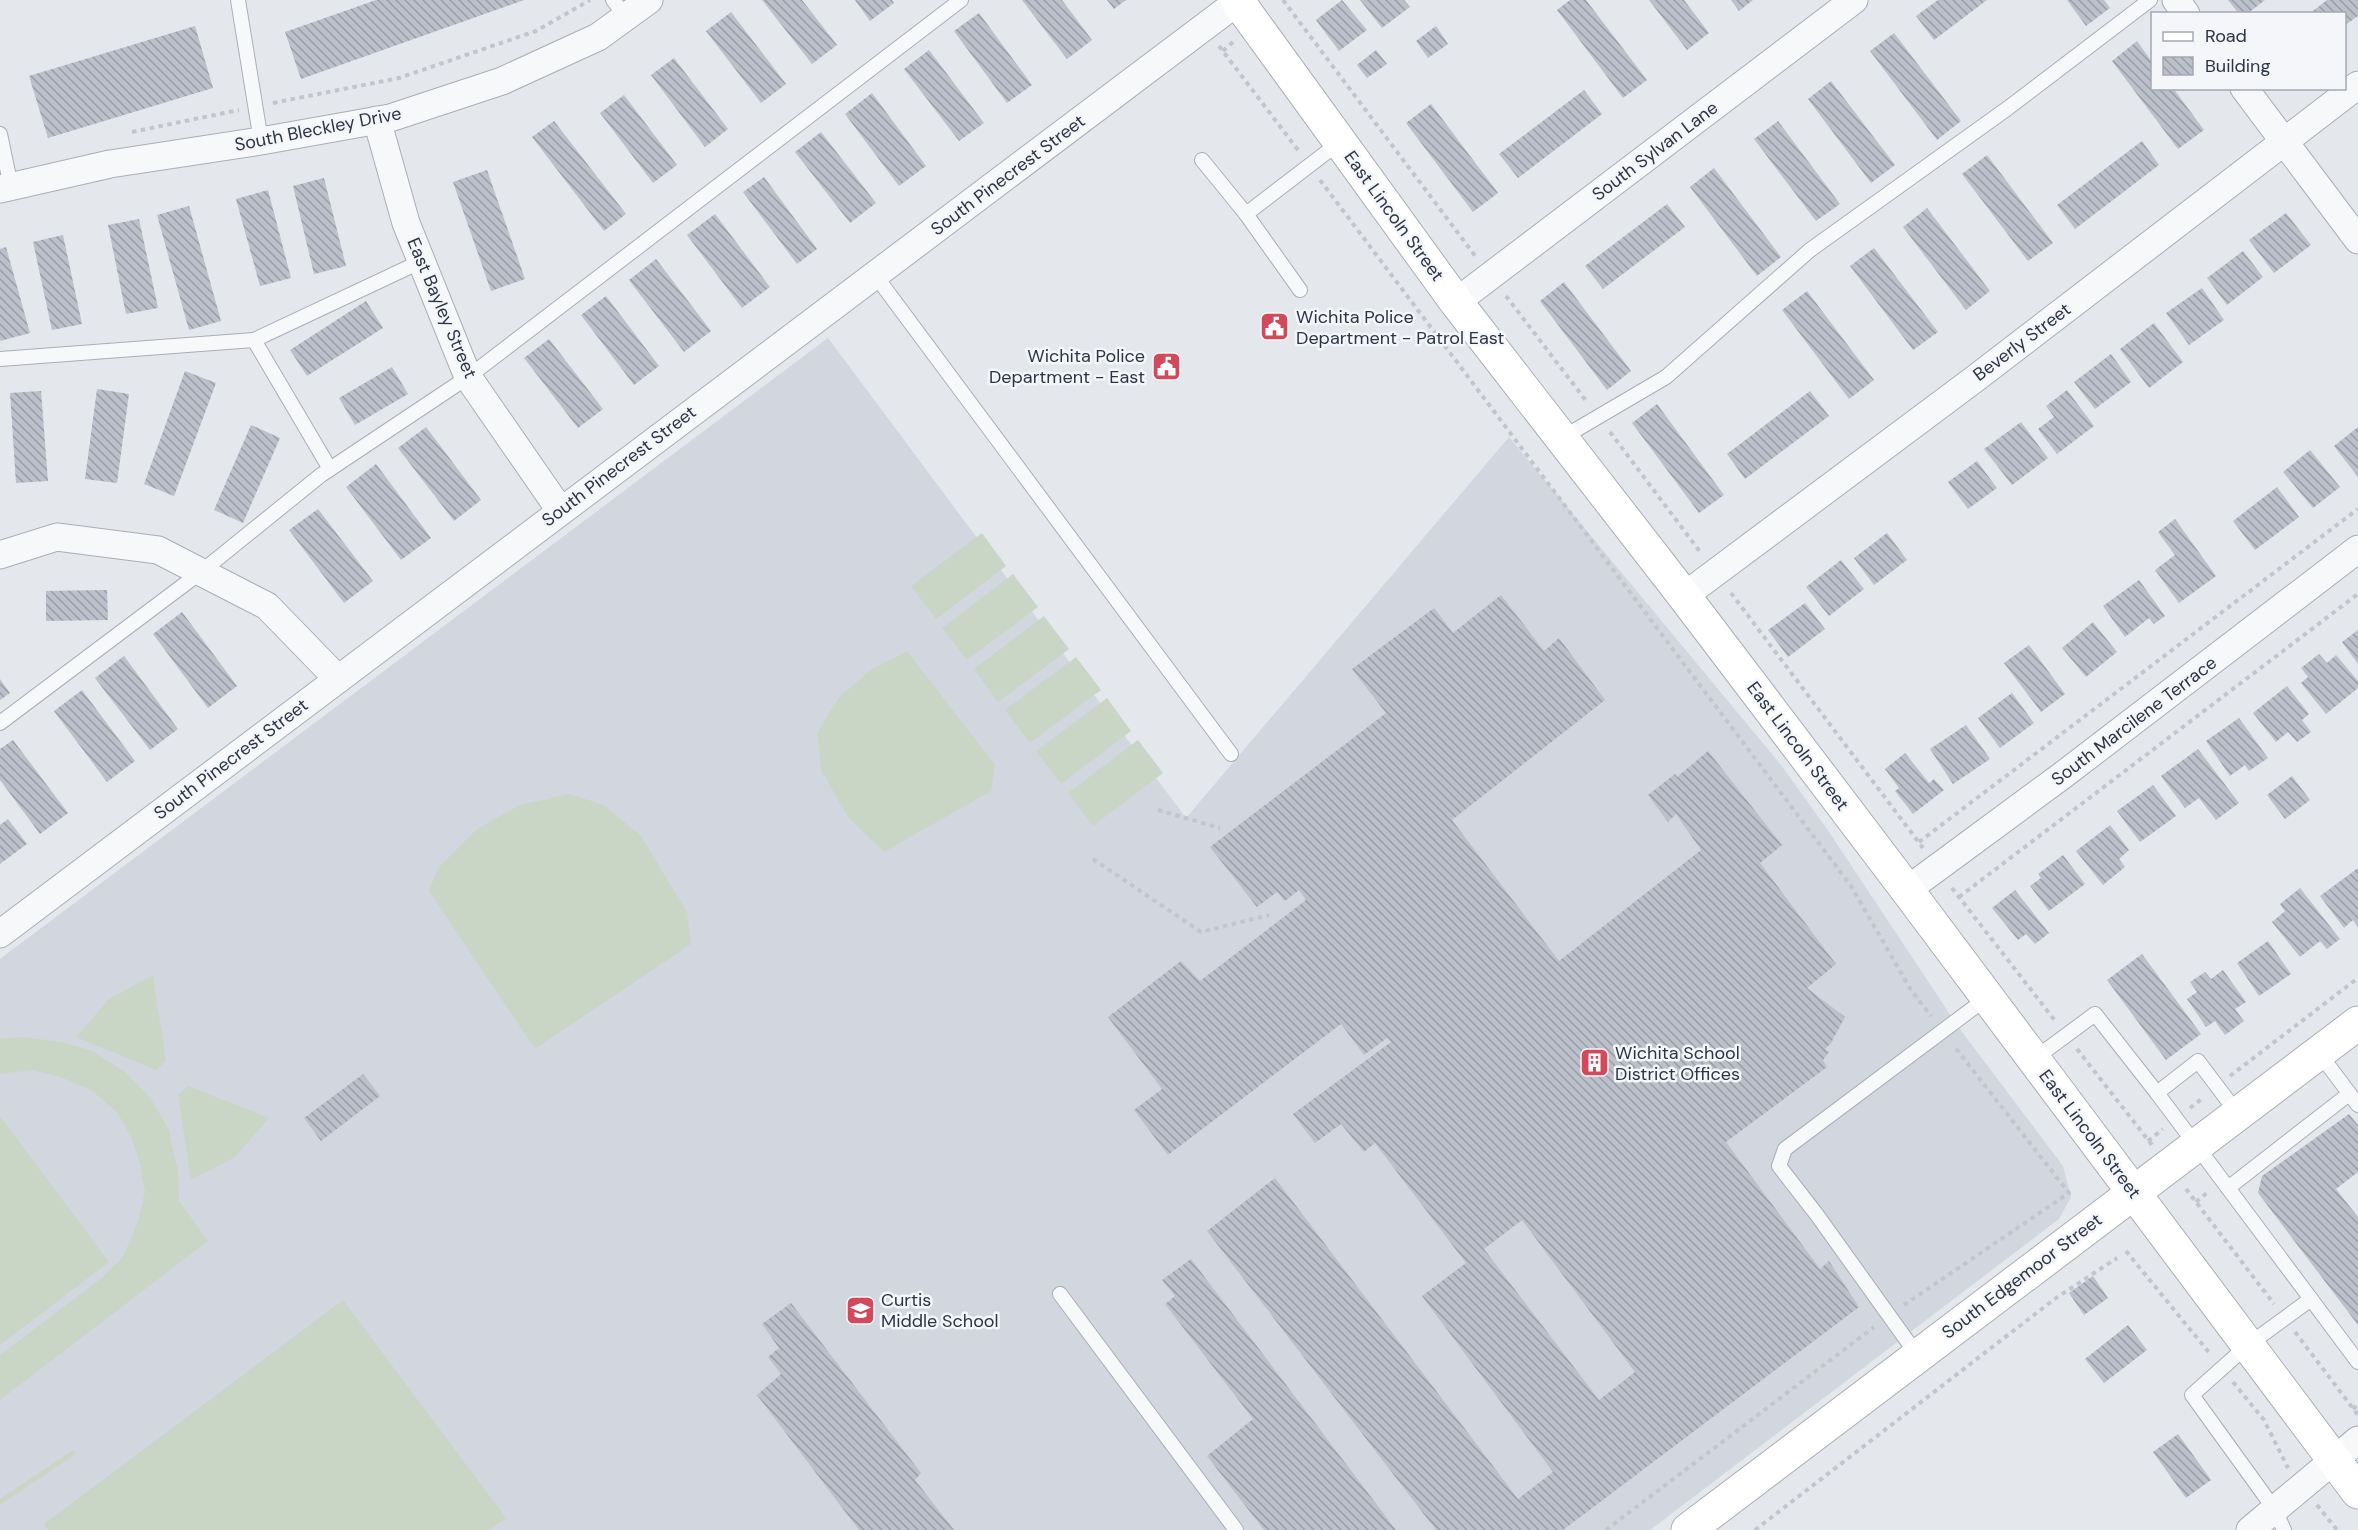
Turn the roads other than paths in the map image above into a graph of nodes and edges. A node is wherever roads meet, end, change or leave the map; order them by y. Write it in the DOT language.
graph roads {
  1 [pos="238,0"];
  2 [pos="650,0"];
  3 [pos="961,0"];
  4 [pos="1238,0"];
  5 [pos="1854,0"];
  6 [pos="2150,0"];
  7 [pos="619,9"];
  8 [pos="2358,85"];
  9 [pos="2245,90"];
  10 [pos="377,120"];
  11 [pos="261,141"];
  12 [pos="1340,142"];
  13 [pos="2284,142"];
  14 [pos="1,143"];
  15 [pos="1202,160"];
  16 [pos="5,188"];
  17 [pos="1246,214"];
  18 [pos="2358,240"];
  19 [pos="422,261"];
  20 [pos="875,275"];
  21 [pos="1300,290"];
  22 [pos="1456,302"];
  23 [pos="254,340"];
  24 [pos="0,359"];
  25 [pos="468,376"];
  26 [pos="1562,438"];
  27 [pos="330,469"];
  28 [pos="560,510"];
  29 [pos="2358,549"];
  30 [pos="0,555"];
  31 [pos="201,572"];
  32 [pos="1684,596"];
  33 [pos="338,679"];
  34 [pos="0,723"];
  35 [pos="1231,754"];
  36 [pos="1907,890"];
  37 [pos="0,934"];
  38 [pos="1988,997"];
  39 [pos="2358,1023"];
  40 [pos="2319,1053"];
  41 [pos="2034,1059"];
  42 [pos="2157,1093"];
  43 [pos="2354,1099"];
  44 [pos="2238,1114"];
  45 [pos="2196,1145"];
  46 [pos="2228,1188"];
  47 [pos="2134,1192"];
  48 [pos="1060,1294"];
  49 [pos="2311,1299"];
  50 [pos="2248,1345"];
  51 [pos="1918,1356"];
  52 [pos="2358,1362"];
  53 [pos="2346,1450"];
  54 [pos="2358,1492"];
  55 [pos="2280,1520"];
  56 [pos="1236,1530"];
  57 [pos="1688,1530"];
  58 [pos="2250,1530"];
  1 -- 11 [label="lane"];
  2 -- 7 [label="street, South Bleckley Drive"];
  3 -- 25 [label="lane"];
  4 -- 12 [label="street, East Lincoln Street"];
  4 -- 20 [label="street, South Pinecrest Street"];
  5 -- 22 [label="street, South Sylvan Lane"];
  6 -- 26 [label="lane"];
  7 -- 10 [label="street, South Bleckley Drive"];
  8 -- 13 [label="street, Beverly Street"];
  9 -- 13 [label="street"];
  10 -- 11 [label="street, South Bleckley Drive"];
  10 -- 19 [label="street, East Bayley Street"];
  11 -- 16 [label="street, South Bleckley Drive"];
  12 -- 17 [label="lane"];
  12 -- 22 [label="street, East Lincoln Street"];
  13 -- 18 [label="street"];
  13 -- 32 [label="street, Beverly Street"];
  14 -- 16 [label="lane"];
  15 -- 17 [label="lane"];
  17 -- 21 [label="lane"];
  19 -- 23 [label="lane"];
  19 -- 25 [label="street, East Bayley Street"];
  20 -- 28 [label="street, South Pinecrest Street"];
  20 -- 35 [label="lane"];
  22 -- 26 [label="street, East Lincoln Street"];
  23 -- 24 [label="lane"];
  23 -- 27 [label="lane"];
  25 -- 27 [label="lane"];
  25 -- 28 [label="street, East Bayley Street"];
  26 -- 32 [label="street, East Lincoln Street"];
  27 -- 31 [label="lane"];
  28 -- 33 [label="street, South Pinecrest Street"];
  29 -- 36 [label="street, South Marcilene Terrace"];
  30 -- 31 [label="street"];
  31 -- 33 [label="street"];
  31 -- 34 [label="lane"];
  32 -- 36 [label="street, East Lincoln Street"];
  33 -- 37 [label="street, South Pinecrest Street"];
  36 -- 38 [label="street, East Lincoln Street"];
  38 -- 41 [label="street, East Lincoln Street"];
  38 -- 51 [label="lane"];
  39 -- 40 [label="street, South Edgemoor Street"];
  40 -- 43 [label="lane"];
  40 -- 44 [label="street, South Edgemoor Street"];
  41 -- 42 [label="lane"];
  41 -- 47 [label="street, East Lincoln Street"];
  42 -- 44 [label="lane"];
  42 -- 45 [label="lane"];
  43 -- 46 [label="lane"];
  44 -- 45 [label="street, South Edgemoor Street"];
  45 -- 46 [label="lane"];
  45 -- 47 [label="street, South Edgemoor Street"];
  46 -- 49 [label="lane"];
  47 -- 50 [label="street, East Lincoln Street"];
  47 -- 51 [label="street, South Edgemoor Street"];
  48 -- 56 [label="lane"];
  49 -- 50 [label="lane"];
  49 -- 52 [label="lane"];
  50 -- 53 [label="street, East Lincoln Street"];
  50 -- 55 [label="lane"];
  51 -- 57 [label="street, South Edgemoor Street"];
  53 -- 54 [label="street, East Lincoln Street"];
  53 -- 55 [label="street"];
  55 -- 58 [label="street"];
}
